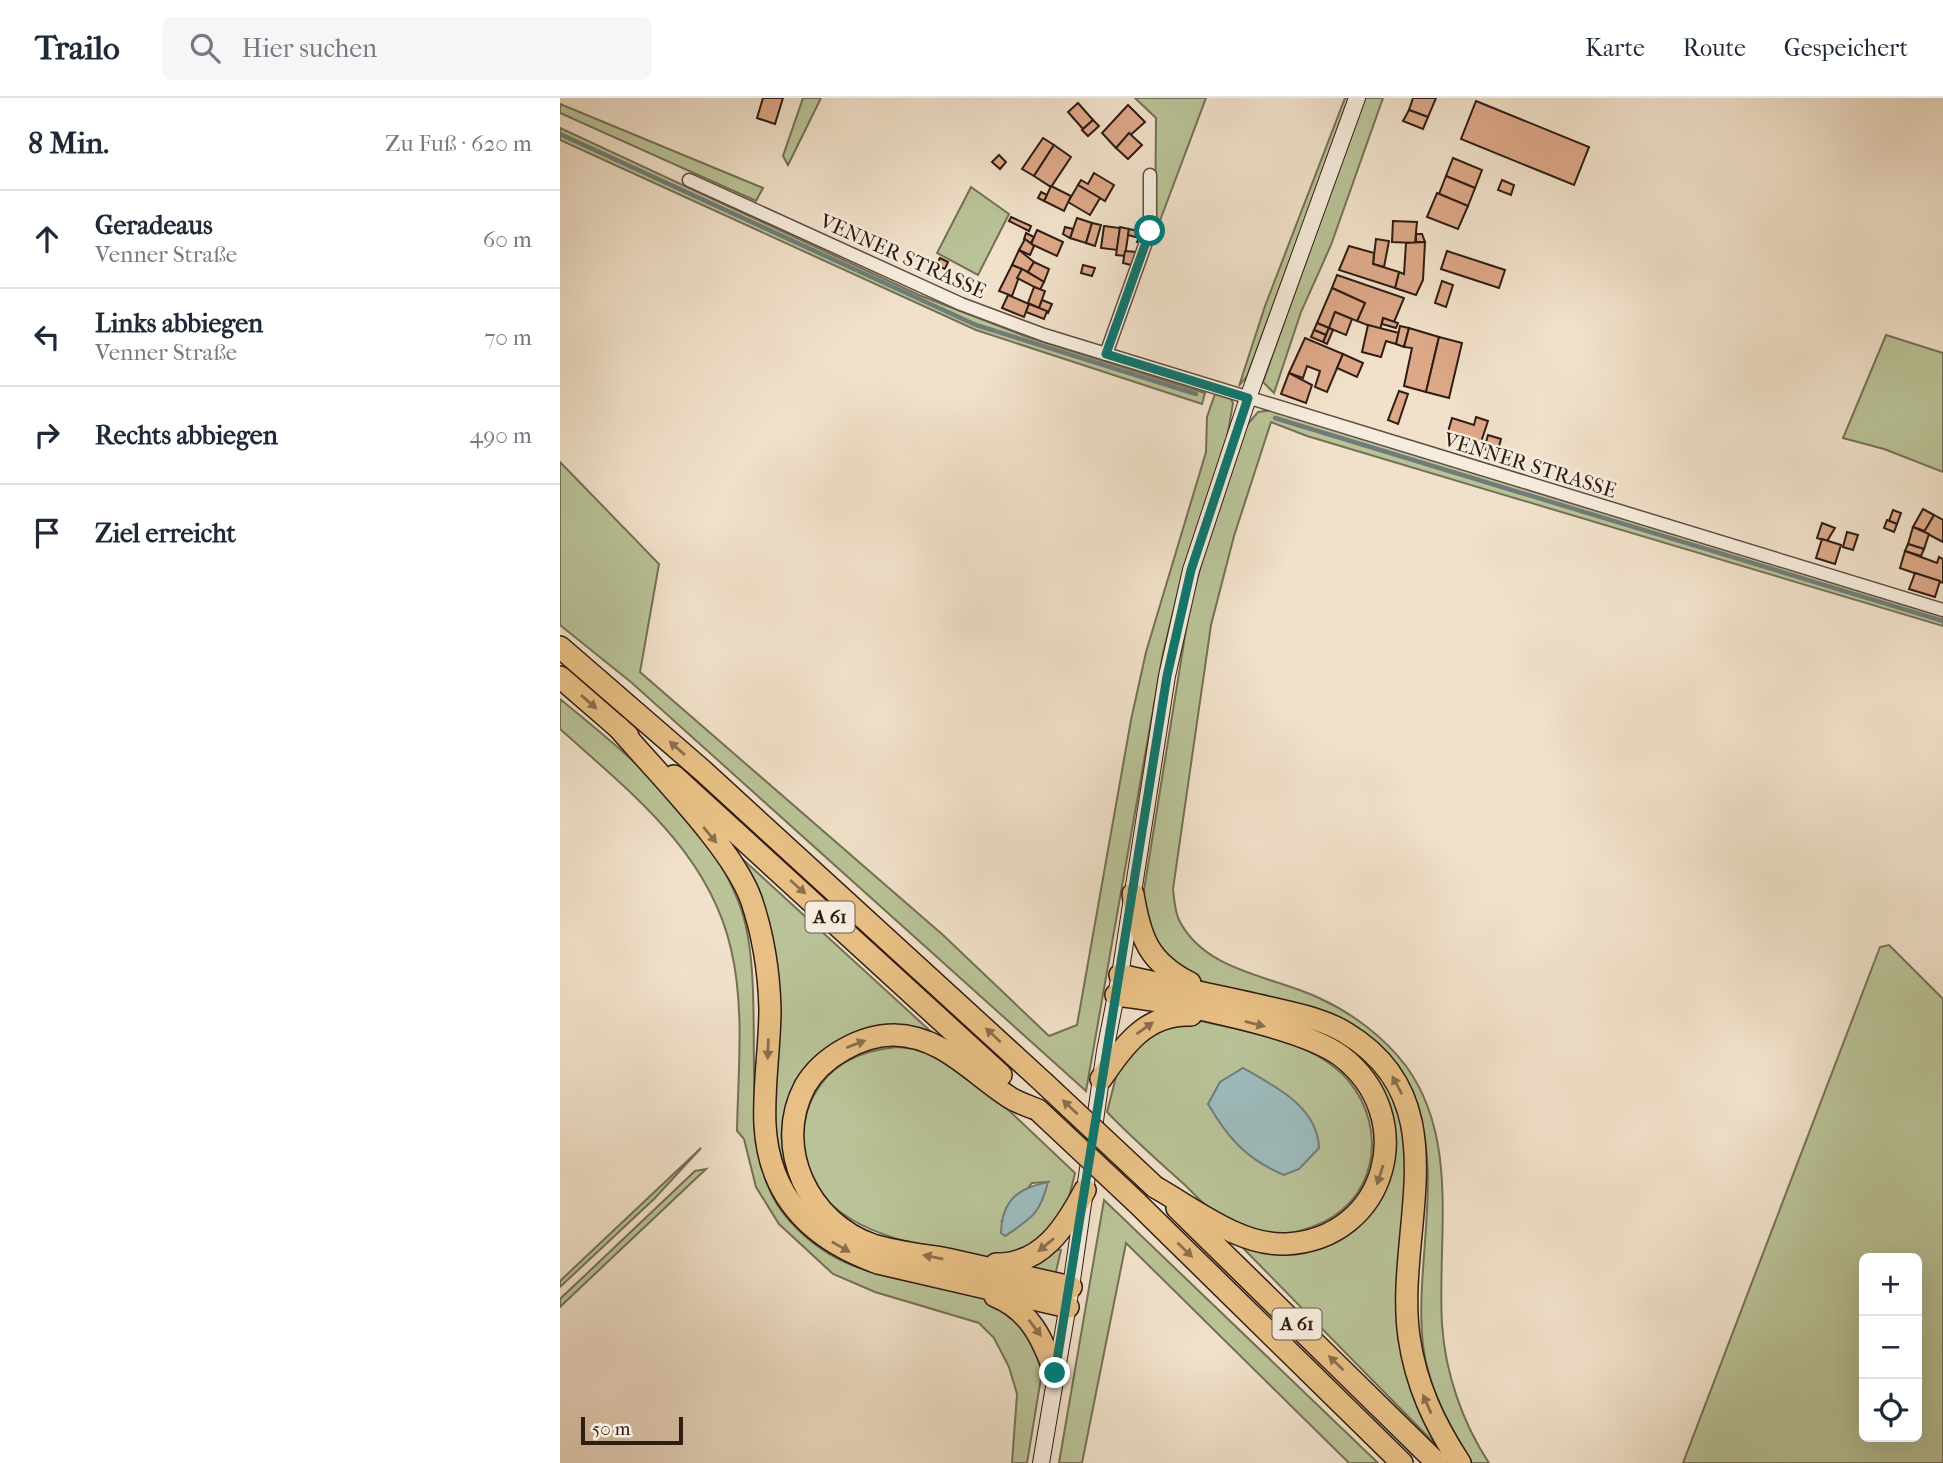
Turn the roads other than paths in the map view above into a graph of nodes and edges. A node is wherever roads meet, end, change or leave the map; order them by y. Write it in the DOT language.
graph roads {
  1 [pos="1357,98"];
  2 [pos="1150,175"];
  3 [pos="689,180"];
  4 [pos="1106,354"];
  5 [pos="1248,398"];
  6 [pos="1943,610"];
  7 [pos="560,646"];
  8 [pos="560,677"];
  9 [pos="618,727"];
  10 [pos="1133,894"];
  11 [pos="1118,985"];
  12 [pos="1211,993"];
  13 [pos="1224,1016"];
  14 [pos="1101,1079"];
  15 [pos="1038,1110"];
  16 [pos="1155,1187"];
  17 [pos="1085,1190"];
  18 [pos="962,1272"];
  19 [pos="1070,1297"];
  20 [pos="1055,1373"];
  21 [pos="1041,1463"];
  22 [pos="1402,1463"];
  23 [pos="1437,1463"];
  24 [pos="1460,1463"];
  1 -- 5 [label="street"];
  2 -- 4 [label="street"];
  3 -- 4 [label="street, VENNER STRASSE"];
  4 -- 5 [label="street, VENNER STRASSE"];
  5 -- 6 [label="street, VENNER STRASSE"];
  5 -- 10 [label="street"];
  16 -- 7 [label="highway, A 61, one-way, bridge"];
  8 -- 9 [label="highway, A 61, one-way"];
  9 -- 15 [label="highway, A 61, one-way"];
  9 -- 18 [label="highway, one-way"];
  10 -- 11 [label="street"];
  10 -- 12 [label="highway"];
  11 -- 12 [label="highway"];
  11 -- 13 [label="highway"];
  11 -- 14 [label="street"];
  24 -- 12 [label="highway, one-way"];
  14 -- 13 [label="highway, one-way"];
  13 -- 16 [label="highway, one-way"];
  14 -- 17 [label="street"];
  18 -- 15 [label="highway, one-way"];
  15 -- 22 [label="highway, A 61, one-way, bridge"];
  23 -- 16 [label="highway, A 61, one-way"];
  17 -- 18 [label="highway, one-way"];
  17 -- 19 [label="street"];
  18 -- 19 [label="highway"];
  18 -- 20 [label="highway, one-way"];
  19 -- 20 [label="street"];
  20 -- 21 [label="street"];
}
